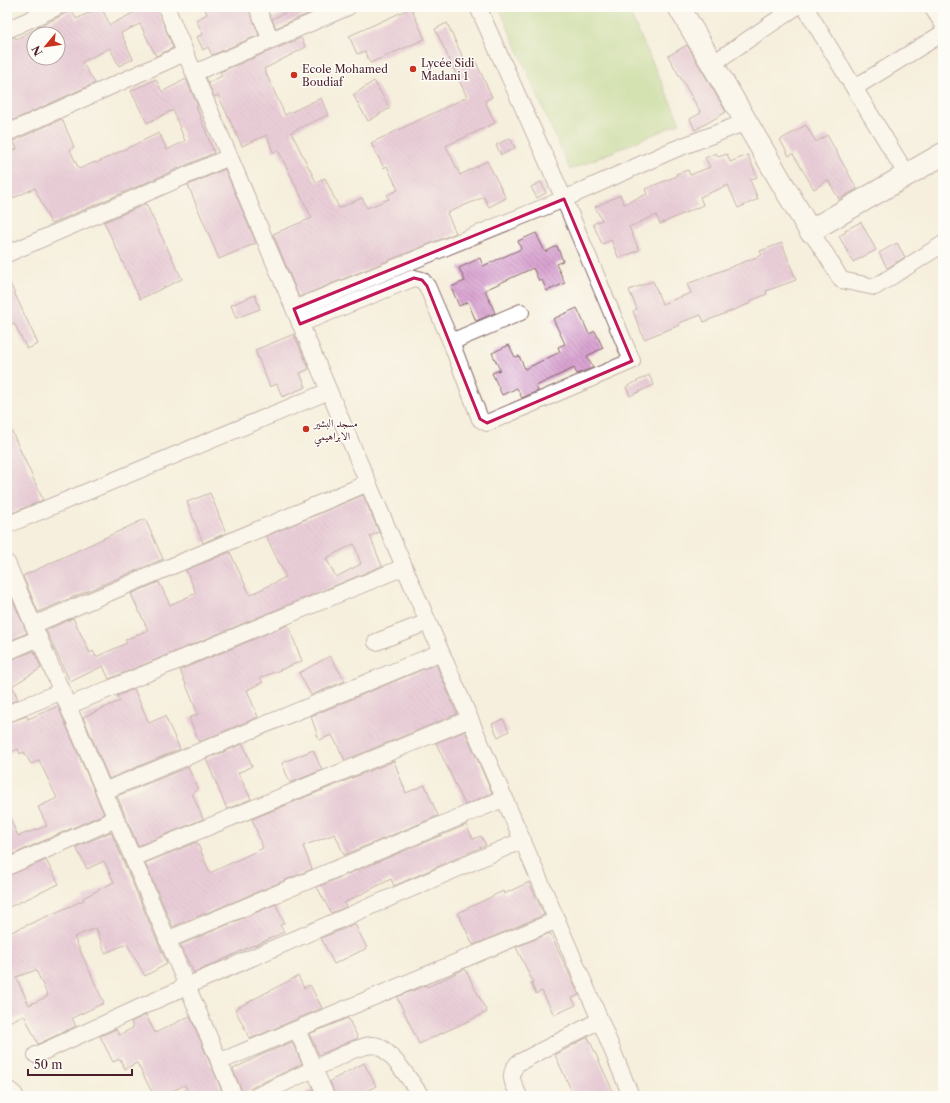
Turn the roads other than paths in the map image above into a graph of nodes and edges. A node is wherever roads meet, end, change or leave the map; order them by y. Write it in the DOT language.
graph roads {
  1 [pos="57,7"];
  2 [pos="166,7"];
  3 [pos="257,7"];
  4 [pos="348,7"];
  5 [pos="478,7"];
  6 [pos="679,7"];
  7 [pos="796,7"];
  8 [pos="805,7"];
  9 [pos="932,7"];
  10 [pos="328,11"];
  11 [pos="943,24"];
  12 [pos="7,30"];
  13 [pos="943,33"];
  14 [pos="271,40"];
  15 [pos="185,53"];
  16 [pos="712,64"];
  17 [pos="194,73"];
  18 [pos="854,88"];
  19 [pos="746,122"];
  20 [pos="7,133"];
  21 [pos="943,154"];
  22 [pos="229,157"];
  23 [pos="907,175"];
  24 [pos="564,200"];
  25 [pos="810,231"];
  26 [pos="943,244"];
  27 [pos="7,254"];
  28 [pos="294,309"];
  29 [pos="521,312"];
  30 [pos="300,324"];
  31 [pos="451,342"];
  32 [pos="329,391"];
  33 [pos="368,483"];
  34 [pos="7,524"];
  35 [pos="7,563"];
  36 [pos="404,567"];
  37 [pos="428,622"];
  38 [pos="36,631"];
  39 [pos="376,642"];
  40 [pos="7,652"];
  41 [pos="441,652"];
  42 [pos="62,691"];
  43 [pos="68,706"];
  44 [pos="7,714"];
  45 [pos="470,719"];
  46 [pos="104,791"];
  47 [pos="504,798"];
  48 [pos="116,819"];
  49 [pos="522,840"];
  50 [pos="133,858"];
  51 [pos="7,867"];
  52 [pos="557,920"];
  53 [pos="168,940"];
  54 [pos="187,986"];
  55 [pos="600,1020"];
  56 [pos="297,1030"];
  57 [pos="36,1055"];
  58 [pos="217,1056"];
  59 [pos="314,1069"];
  60 [pos="7,1092"];
  61 [pos="12,1096"];
  62 [pos="234,1096"];
  63 [pos="257,1096"];
  64 [pos="326,1096"];
  65 [pos="421,1096"];
  66 [pos="519,1096"];
  67 [pos="632,1096"];
  1 -- 12 [label="street"];
  2 -- 15 [label="street"];
  3 -- 14 [label="street"];
  4 -- 10 [label="street"];
  5 -- 24 [label="street"];
  6 -- 16 [label="main road"];
  7 -- 16 [label="street"];
  8 -- 18 [label="street"];
  9 -- 11 [label="street"];
  10 -- 14 [label="street"];
  13 -- 18 [label="street"];
  14 -- 17 [label="street"];
  15 -- 17 [label="street"];
  15 -- 20 [label="street"];
  16 -- 19 [label="main road"];
  17 -- 22 [label="street"];
  18 -- 23 [label="street"];
  19 -- 24 [label="street"];
  19 -- 25 [label="main road"];
  21 -- 23 [label="main road"];
  22 -- 27 [label="street"];
  22 -- 28 [label="street"];
  23 -- 25 [label="main road"];
  24 -- 28 [label="street"];
  24 -- 31 [label="street"];
  25 -- 26 [label="street"];
  28 -- 30 [label="street"];
  29 -- 31 [label="street"];
  30 -- 31 [label="street"];
  30 -- 32 [label="street"];
  32 -- 33 [label="street"];
  32 -- 34 [label="street"];
  33 -- 36 [label="street"];
  33 -- 38 [label="street"];
  35 -- 38 [label="street"];
  36 -- 37 [label="street"];
  36 -- 43 [label="street"];
  37 -- 39 [label="street"];
  37 -- 41 [label="street"];
  38 -- 40 [label="street"];
  38 -- 42 [label="street"];
  41 -- 45 [label="street"];
  41 -- 46 [label="street"];
  42 -- 43 [label="street"];
  42 -- 44 [label="street"];
  43 -- 46 [label="street"];
  45 -- 47 [label="street"];
  45 -- 50 [label="street"];
  46 -- 48 [label="street"];
  47 -- 49 [label="street"];
  47 -- 53 [label="street"];
  48 -- 50 [label="street"];
  48 -- 51 [label="street"];
  49 -- 52 [label="street"];
  49 -- 54 [label="street"];
  50 -- 53 [label="street"];
  52 -- 55 [label="street"];
  52 -- 56 [label="street"];
  53 -- 54 [label="street"];
  54 -- 57 [label="street"];
  54 -- 58 [label="street"];
  55 -- 66 [label="street"];
  55 -- 67 [label="street"];
  56 -- 58 [label="street"];
  56 -- 59 [label="street"];
  58 -- 62 [label="street"];
  59 -- 63 [label="street"];
  59 -- 64 [label="street"];
  59 -- 65 [label="street"];
  60 -- 61 [label="main road"];
}
